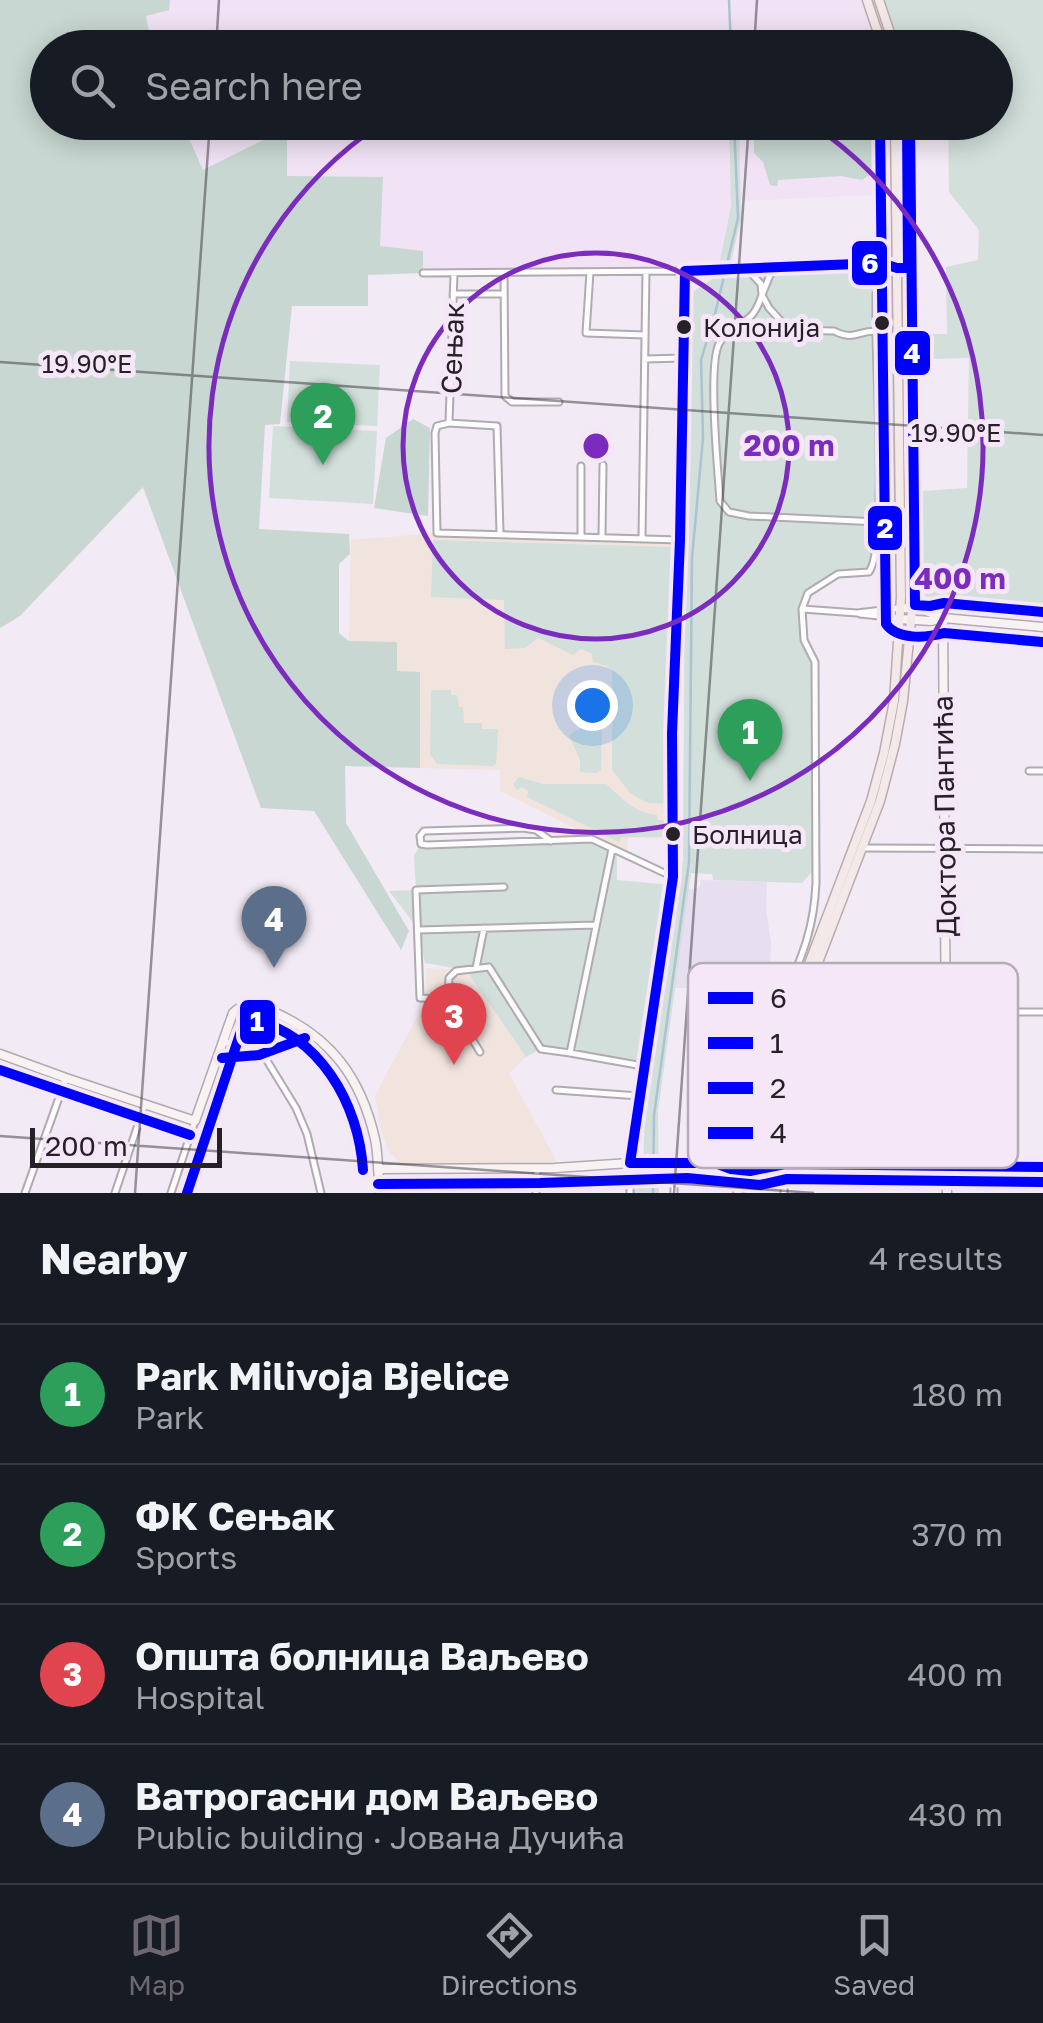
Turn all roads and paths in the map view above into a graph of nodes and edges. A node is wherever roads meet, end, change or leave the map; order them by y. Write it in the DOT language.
graph roads {
  1 [pos="867,0"];
  2 [pos="879,0"];
  3 [pos="878,30"];
  4 [pos="890,30"];
  5 [pos="895,140"];
  6 [pos="906,140"];
  7 [pos="897,264"];
  8 [pos="908,264"];
  9 [pos="778,267"];
  10 [pos="745,268"];
  11 [pos="686,271"];
  12 [pos="590,272"];
  13 [pos="646,272"];
  14 [pos="422,273"];
  15 [pos="454,273"];
  16 [pos="504,273"];
  17 [pos="453,294"];
  18 [pos="504,294"];
  19 [pos="876,294"];
  20 [pos="762,295"];
  21 [pos="733,329"];
  22 [pos="876,330"];
  23 [pos="791,332"];
  24 [pos="645,335"];
  25 [pos="645,358"];
  26 [pos="684,358"];
  27 [pos="558,402"];
  28 [pos="450,423"];
  29 [pos="602,464"];
  30 [pos="580,466"];
  31 [pos="879,522"];
  32 [pos="500,533"];
  33 [pos="580,535"];
  34 [pos="602,536"];
  35 [pos="642,537"];
  36 [pos="680,540"];
  37 [pos="901,608"];
  38 [pos="912,608"];
  39 [pos="802,609"];
  40 [pos="857,613"];
  41 [pos="900,618"];
  42 [pos="943,618"];
  43 [pos="912,619"];
  44 [pos="1043,627"];
  45 [pos="1029,771"];
  46 [pos="1043,771"];
  47 [pos="551,841"];
  48 [pos="612,848"];
  49 [pos="864,848"];
  50 [pos="1043,849"];
  51 [pos="943,850"];
  52 [pos="673,877"];
  53 [pos="504,887"];
  54 [pos="596,925"];
  55 [pos="484,928"];
  56 [pos="420,930"];
  57 [pos="798,963"];
  58 [pos="813,963"];
  59 [pos="816,963"];
  60 [pos="945,963"];
  61 [pos="476,968"];
  62 [pos="448,1000"];
  63 [pos="1018,1012"];
  64 [pos="1043,1012"];
  65 [pos="300,1024"];
  66 [pos="255,1041"];
  67 [pos="221,1042"];
  68 [pos="480,1052"];
  69 [pos="570,1053"];
  70 [pos="0,1054"];
  71 [pos="643,1066"];
  72 [pos="66,1078"];
  73 [pos="556,1090"];
  74 [pos="639,1096"];
  75 [pos="145,1104"];
  76 [pos="194,1121"];
  77 [pos="630,1163"];
  78 [pos="674,1164"];
  79 [pos="688,1164"];
  80 [pos="537,1168"];
  81 [pos="722,1168"];
  82 [pos="772,1168"];
  83 [pos="785,1168"];
  84 [pos="378,1169"];
  85 [pos="739,1170"];
  86 [pos="752,1170"];
  87 [pos="25,1193"];
  88 [pos="115,1193"];
  89 [pos="171,1193"];
  90 [pos="321,1193"];
  91 [pos="381,1193"];
  92 [pos="536,1193"];
  93 [pos="674,1193"];
  94 [pos="738,1193"];
  95 [pos="750,1193"];
  96 [pos="784,1193"];
  1 -- 3 [label="main road"];
  2 -- 4 [label="main road"];
  5 -- 7 [label="main road"];
  6 -- 8 [label="main road"];
  7 -- 8 [label="street"];
  7 -- 9 [label="street"];
  7 -- 37 [label="main road"];
  8 -- 38 [label="main road"];
  9 -- 10 [label="street"];
  9 -- 20 [label="street"];
  10 -- 11 [label="street"];
  10 -- 20 [label="street"];
  11 -- 13 [label="street"];
  11 -- 26 [label="street"];
  12 -- 13 [label="street"];
  12 -- 16 [label="street"];
  12 -- 24 [label="street"];
  13 -- 24 [label="street"];
  14 -- 15 [label="street"];
  15 -- 16 [label="street"];
  15 -- 17 [label="street, Сењак"];
  16 -- 18 [label="street, Сењак"];
  17 -- 18 [label="street"];
  17 -- 28 [label="street, Сењак"];
  18 -- 27 [label="street, Сењак"];
  19 -- 22 [label="street"];
  20 -- 21 [label="street"];
  20 -- 23 [label="street"];
  21 -- 23 [label="street"];
  21 -- 31 [label="street"];
  22 -- 23 [label="street"];
  22 -- 31 [label="street"];
  24 -- 25 [label="street"];
  25 -- 26 [label="street"];
  25 -- 35 [label="street"];
  26 -- 36 [label="street"];
  28 -- 32 [label="street, Сењак"];
  28 -- 32 [label="street, Сењак"];
  29 -- 34 [label="street"];
  30 -- 33 [label="street"];
  31 -- 39 [label="street"];
  32 -- 33 [label="street"];
  33 -- 34 [label="street"];
  34 -- 35 [label="street"];
  35 -- 36 [label="street"];
  36 -- 52 [label="street"];
  37 -- 38 [label="street"];
  37 -- 40 [label="street"];
  37 -- 41 [label="main road"];
  38 -- 42 [label="street"];
  38 -- 43 [label="main road"];
  39 -- 40 [label="street"];
  39 -- 57 [label="street"];
  40 -- 41 [label="street"];
  41 -- 43 [label="street"];
  41 -- 58 [label="main road"];
  42 -- 43 [label="street"];
  42 -- 44 [label="street"];
  42 -- 51 [label="street, Доктора Пантића"];
  43 -- 49 [label="main road"];
  45 -- 46 [label="street"];
  47 -- 47 [label="street"];
  47 -- 48 [label="street"];
  48 -- 52 [label="street"];
  48 -- 54 [label="street"];
  49 -- 51 [label="street"];
  49 -- 59 [label="main road"];
  50 -- 51 [label="street"];
  51 -- 60 [label="street, Доктора Пантића"];
  52 -- 71 [label="street"];
  53 -- 56 [label="street"];
  54 -- 55 [label="street"];
  54 -- 69 [label="street"];
  55 -- 56 [label="street"];
  55 -- 61 [label="street"];
  56 -- 62 [label="street"];
  61 -- 62 [label="street"];
  61 -- 69 [label="street"];
  62 -- 68 [label="street"];
  63 -- 64 [label="street"];
  65 -- 66 [label="street"];
  65 -- 67 [label="street"];
  65 -- 84 [label="street"];
  66 -- 67 [label="street"];
  66 -- 90 [label="street"];
  67 -- 76 [label="street"];
  69 -- 71 [label="street"];
  70 -- 72 [label="street"];
  71 -- 74 [label="street"];
  72 -- 75 [label="street"];
  72 -- 87 [label="street"];
  73 -- 74 [label="street"];
  74 -- 77 [label="street"];
  75 -- 76 [label="street"];
  75 -- 88 [label="street"];
  76 -- 89 [label="street"];
  77 -- 78 [label="street"];
  77 -- 80 [label="street"];
  78 -- 79 [label="street"];
  78 -- 93 [label="street"];
  80 -- 84 [label="street"];
  80 -- 92 [label="street"];
  81 -- 85 [label="street"];
  82 -- 86 [label="street"];
  83 -- 96 [label="street"];
  84 -- 91 [label="street"];
  85 -- 86 [label="street"];
  85 -- 94 [label="main road"];
  86 -- 95 [label="main road"];
}
